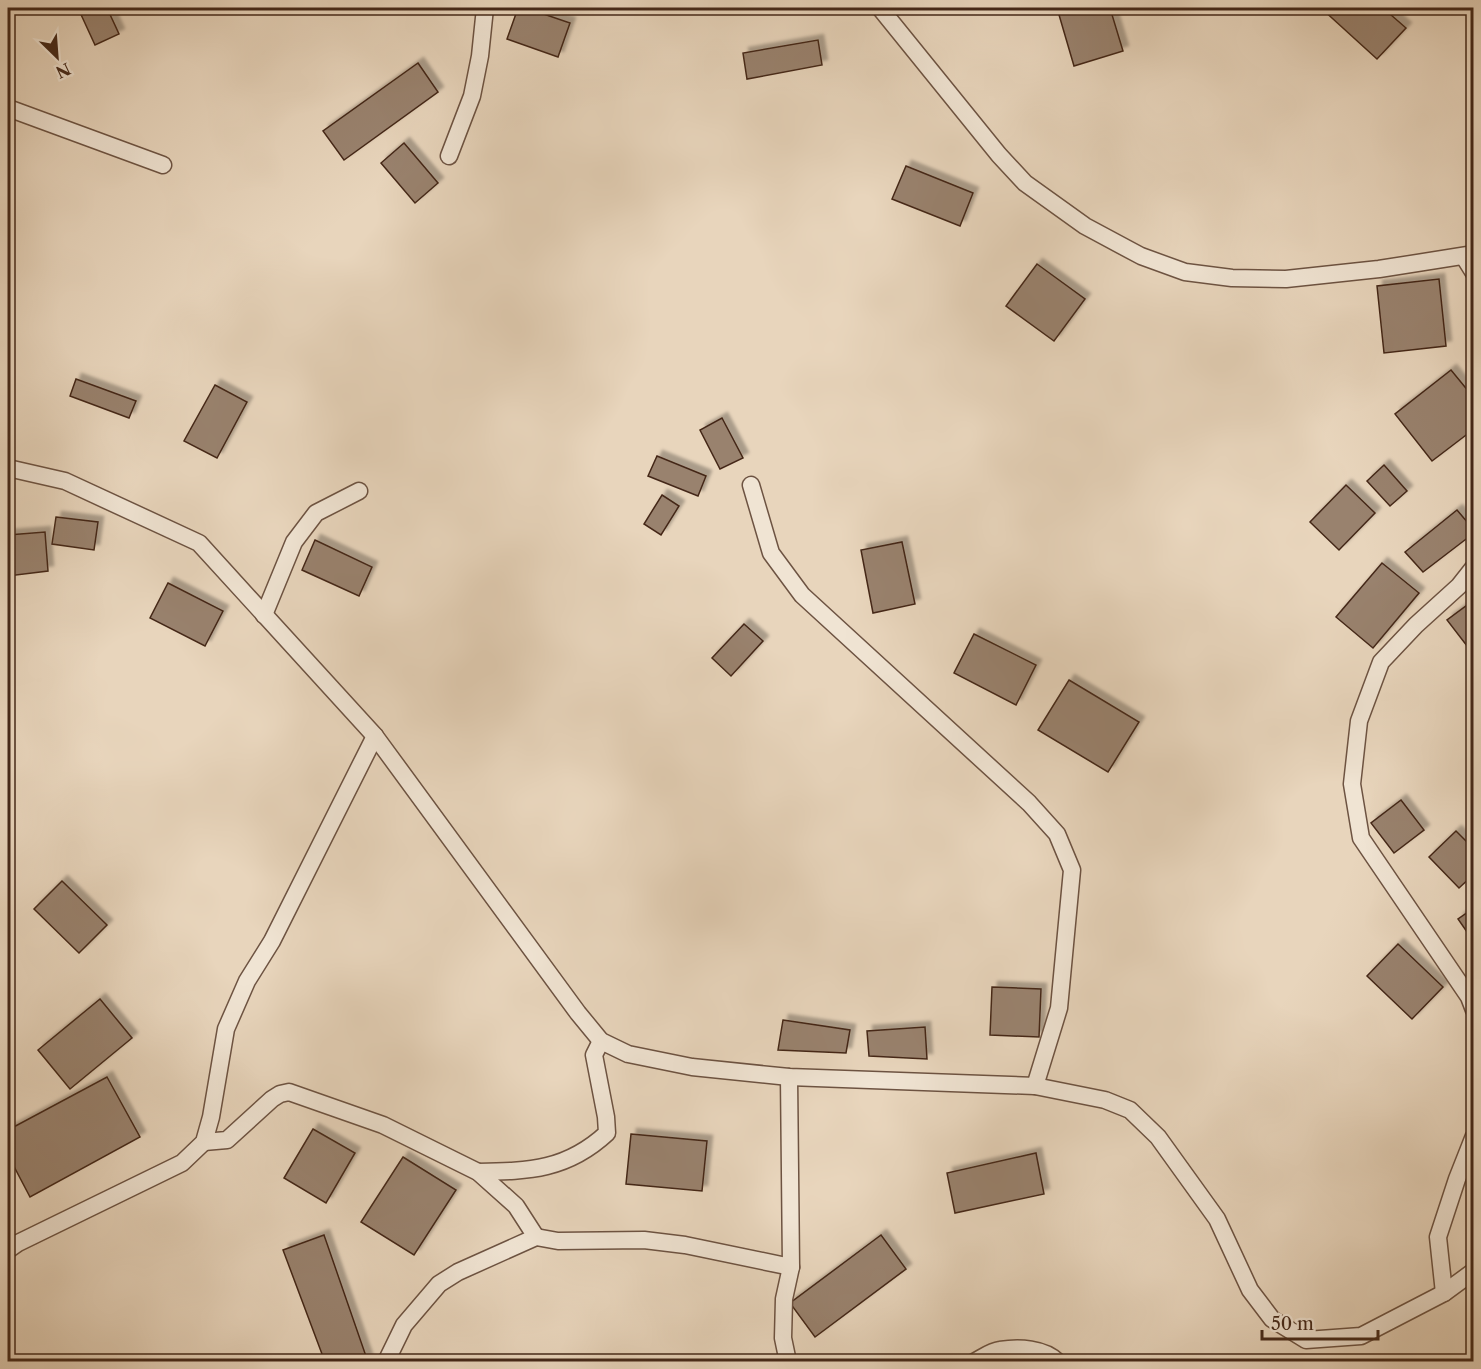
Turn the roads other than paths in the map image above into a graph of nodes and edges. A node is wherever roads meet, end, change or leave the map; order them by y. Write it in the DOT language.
graph roads {
  1 [pos="485,8"];
  2 [pos="880,8"];
  3 [pos="8,108"];
  4 [pos="449,156"];
  5 [pos="163,165"];
  6 [pos="1469,255"];
  7 [pos="1473,273"];
  8 [pos="8,468"];
  9 [pos="751,485"];
  10 [pos="359,491"];
  11 [pos="1473,567"];
  12 [pos="264,615"];
  13 [pos="375,736"];
  14 [pos="1473,1010"];
  15 [pos="601,1041"];
  16 [pos="789,1077"];
  17 [pos="1035,1086"];
  18 [pos="1473,1136"];
  19 [pos="204,1142"];
  20 [pos="478,1172"];
  21 [pos="536,1237"];
  22 [pos="8,1250"];
  23 [pos="791,1267"];
  24 [pos="1473,1271"];
  25 [pos="1444,1293"];
  26 [pos="386,1362"];
  27 [pos="788,1362"];
  28 [pos="974,1362"];
  29 [pos="1058,1362"];
  1 -- 4 [label="street"];
  2 -- 6 [label="street"];
  3 -- 5 [label="street"];
  6 -- 7 [label="street"];
  8 -- 12 [label="street"];
  9 -- 17 [label="street"];
  10 -- 12 [label="street"];
  11 -- 14 [label="street"];
  12 -- 13 [label="street"];
  13 -- 15 [label="street"];
  13 -- 19 [label="street"];
  15 -- 16 [label="street"];
  15 -- 20 [label="street"];
  16 -- 17 [label="street"];
  16 -- 23 [label="street"];
  17 -- 25 [label="street"];
  18 -- 25 [label="street"];
  19 -- 20 [label="street"];
  19 -- 22 [label="street"];
  20 -- 21 [label="street"];
  21 -- 23 [label="street"];
  21 -- 26 [label="street"];
  23 -- 27 [label="street"];
  24 -- 25 [label="street"];
  28 -- 29 [label="street"];
}
